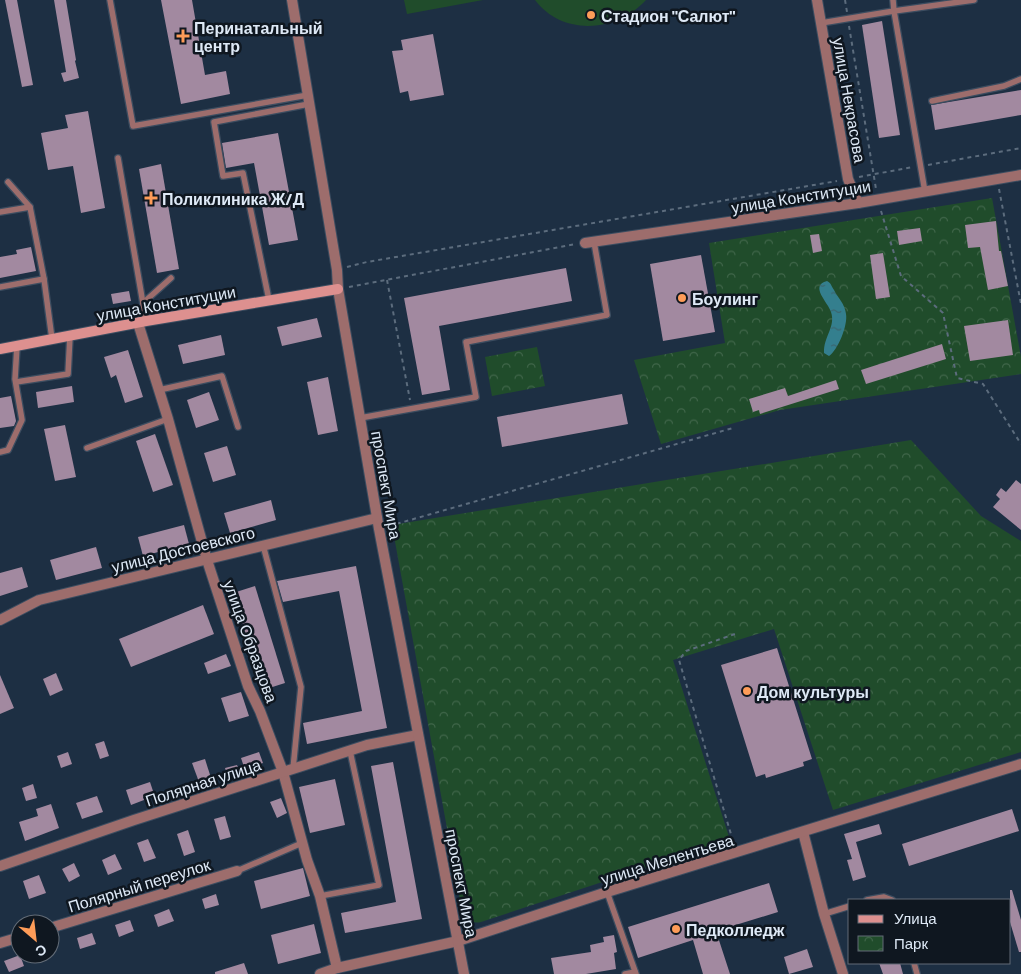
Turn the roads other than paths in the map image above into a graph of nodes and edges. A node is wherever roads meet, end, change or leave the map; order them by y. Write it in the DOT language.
graph roads {
  1 [pos="110,0"];
  2 [pos="292,0"];
  3 [pos="817,0"];
  4 [pos="893,0"];
  5 [pos="974,0"];
  6 [pos="894,11"];
  7 [pos="821,23"];
  8 [pos="1021,79"];
  9 [pos="308,100"];
  10 [pos="932,101"];
  11 [pos="118,158"];
  12 [pos="1021,175"];
  13 [pos="8,182"];
  14 [pos="925,192"];
  15 [pos="858,203"];
  16 [pos="30,207"];
  17 [pos="0,212"];
  18 [pos="590,242"];
  19 [pos="171,278"];
  20 [pos="44,279"];
  21 [pos="0,287"];
  22 [pos="338,289"];
  23 [pos="269,300"];
  24 [pos="143,303"];
  25 [pos="142,322"];
  26 [pos="70,336"];
  27 [pos="52,340"];
  28 [pos="17,346"];
  29 [pos="0,349"];
  30 [pos="16,382"];
  31 [pos="159,390"];
  32 [pos="360,418"];
  33 [pos="168,419"];
  34 [pos="238,428"];
  35 [pos="87,448"];
  36 [pos="0,452"];
  37 [pos="378,518"];
  38 [pos="263,545"];
  39 [pos="207,560"];
  40 [pos="0,620"];
  41 [pos="418,735"];
  42 [pos="350,751"];
  43 [pos="1021,764"];
  44 [pos="288,771"];
  45 [pos="803,832"];
  46 [pos="302,844"];
  47 [pos="0,866"];
  48 [pos="237,871"];
  49 [pos="607,892"];
  50 [pos="320,896"];
  51 [pos="873,899"];
  52 [pos="889,899"];
  53 [pos="848,907"];
  54 [pos="824,914"];
  55 [pos="60,925"];
  56 [pos="458,941"];
  57 [pos="338,971"];
  58 [pos="636,973"];
  59 [pos="320,974"];
  60 [pos="464,974"];
  61 [pos="625,974"];
  62 [pos="843,974"];
  1 -- 9 [label="lane"];
  2 -- 9 [label="street, проспект Мира"];
  3 -- 7 [label="street, улица Некрасова"];
  4 -- 6 [label="lane"];
  5 -- 6 [label="lane"];
  6 -- 7 [label="lane"];
  6 -- 14 [label="lane"];
  7 -- 15 [label="street, улица Некрасова"];
  8 -- 10 [label="lane"];
  9 -- 22 [label="street, проспект Мира"];
  9 -- 23 [label="lane"];
  11 -- 24 [label="lane"];
  12 -- 14 [label="street, улица Конституции"];
  13 -- 16 [label="lane"];
  14 -- 15 [label="street, улица Конституции"];
  15 -- 18 [label="street, улица Конституции"];
  16 -- 17 [label="lane"];
  16 -- 20 [label="lane"];
  18 -- 32 [label="lane"];
  19 -- 24 [label="lane"];
  20 -- 21 [label="lane"];
  20 -- 27 [label="lane"];
  22 -- 23 [label="main road, улица Конституции"];
  22 -- 32 [label="street, проспект Мира"];
  23 -- 25 [label="main road, улица Конституции"];
  24 -- 25 [label="lane"];
  25 -- 26 [label="main road, улица Конституции"];
  25 -- 31 [label="street, улица Образцова"];
  26 -- 27 [label="main road, улица Конституции"];
  26 -- 30 [label="lane"];
  27 -- 28 [label="main road, улица Конституции"];
  28 -- 29 [label="main road, улица Конституции"];
  28 -- 30 [label="lane"];
  30 -- 36 [label="lane"];
  31 -- 33 [label="street, улица Образцова"];
  31 -- 34 [label="lane"];
  32 -- 37 [label="street, проспект Мира"];
  33 -- 35 [label="lane"];
  33 -- 39 [label="street, улица Образцова"];
  37 -- 38 [label="street, улица Достоевского"];
  37 -- 41 [label="street, проспект Мира"];
  38 -- 39 [label="street, улица Достоевского"];
  38 -- 44 [label="lane"];
  39 -- 40 [label="street, улица Достоевского"];
  39 -- 44 [label="street, улица Образцова"];
  41 -- 42 [label="street, Полярная улица"];
  41 -- 56 [label="street, проспект Мира"];
  42 -- 44 [label="street, Полярная улица"];
  42 -- 50 [label="lane"];
  43 -- 45 [label="street, улица Мелентьева"];
  44 -- 46 [label="street, улица Образцова"];
  44 -- 47 [label="street, Полярная улица"];
  45 -- 49 [label="street, улица Мелентьева"];
  45 -- 54 [label="street"];
  46 -- 48 [label="lane"];
  46 -- 50 [label="street, улица Образцова"];
  48 -- 55 [label="street, Полярный переулок"];
  49 -- 56 [label="street, улица Мелентьева"];
  49 -- 58 [label="lane"];
  50 -- 57 [label="street, улица Образцова"];
  51 -- 52 [label="lane"];
  53 -- 54 [label="lane"];
  54 -- 62 [label="street"];
  56 -- 57 [label="street, улица Мелентьева"];
  56 -- 60 [label="street, проспект Мира"];
  57 -- 59 [label="street, улица Мелентьева"];
  58 -- 61 [label="lane"];
}
